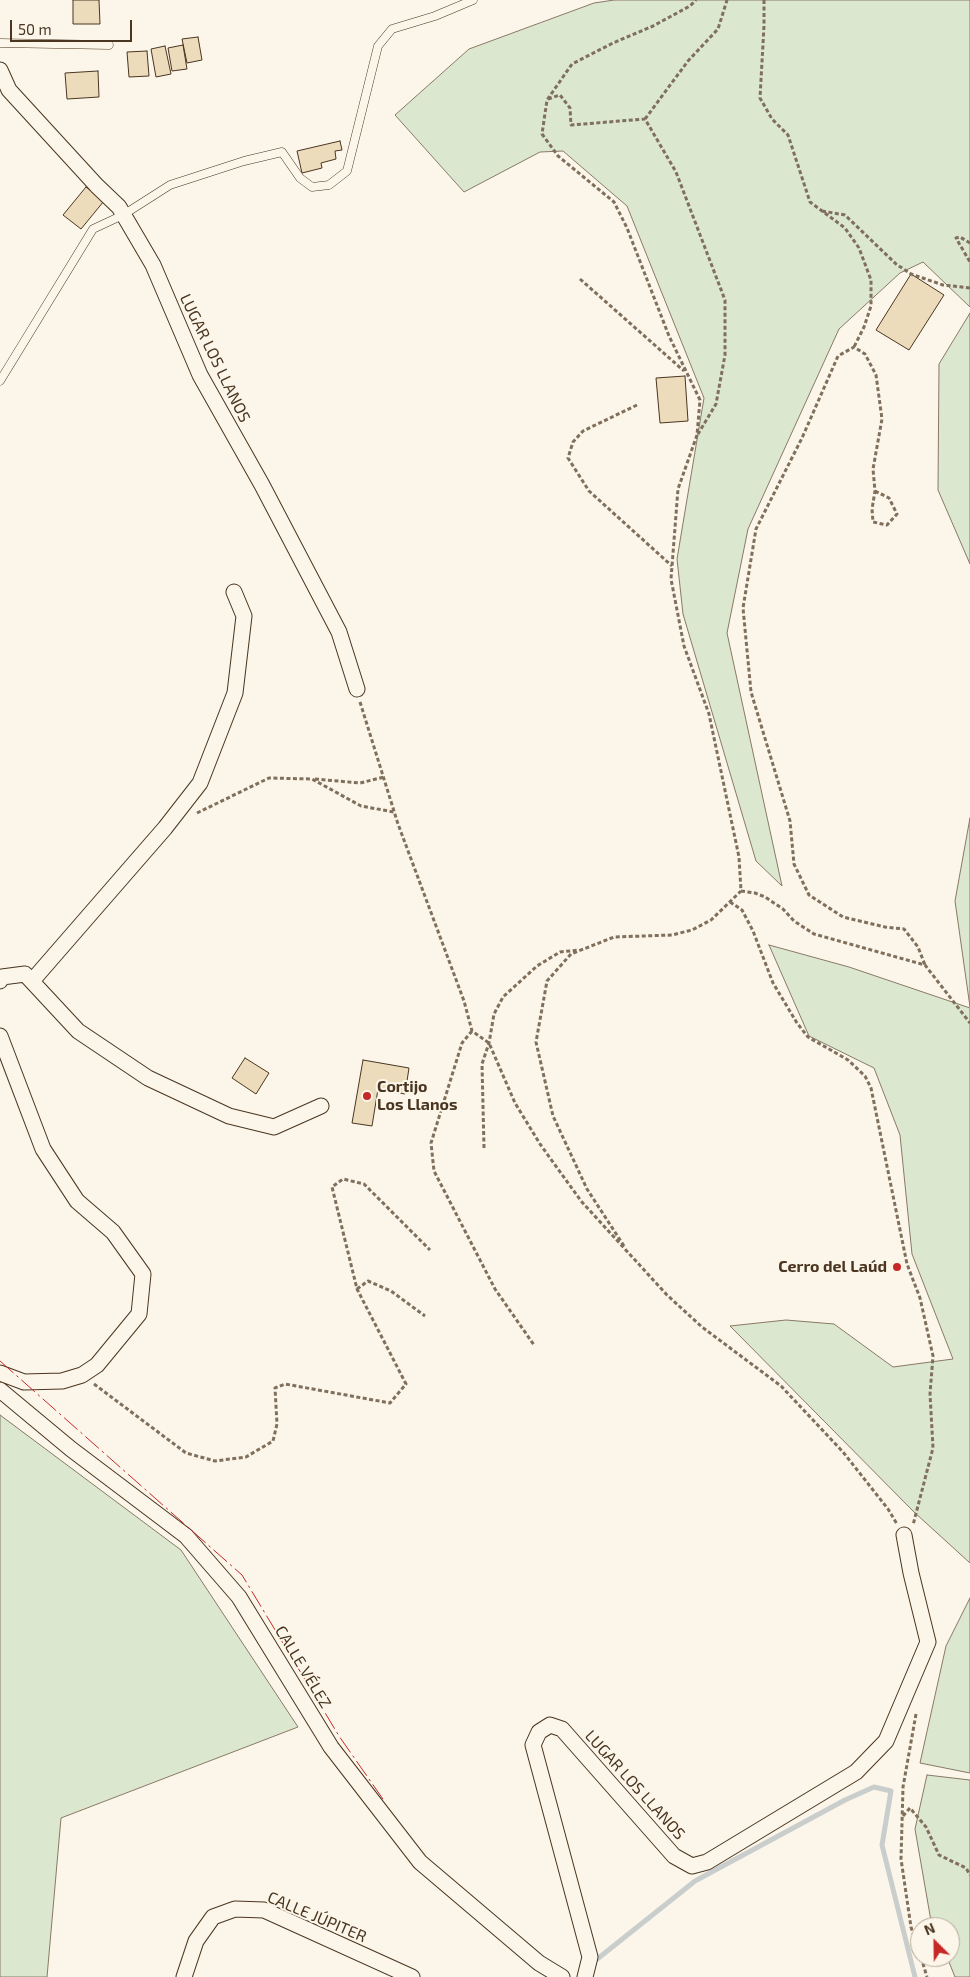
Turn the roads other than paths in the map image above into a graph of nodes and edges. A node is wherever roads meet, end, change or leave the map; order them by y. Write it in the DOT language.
graph roads {
  1 [pos="473,0"];
  2 [pos="0,43"];
  3 [pos="108,45"];
  4 [pos="0,70"];
  5 [pos="123,214"];
  6 [pos="0,381"];
  7 [pos="234,592"];
  8 [pos="356,689"];
  9 [pos="1,978"];
  10 [pos="32,981"];
  11 [pos="0,1036"];
  12 [pos="321,1106"];
  13 [pos="0,1373"];
  14 [pos="0,1390"];
  15 [pos="904,1534"];
  16 [pos="184,1977"];
  17 [pos="412,1977"];
  18 [pos="562,1977"];
  19 [pos="585,1977"];
  1 -- 5 [label="lane"];
  2 -- 3 [label="lane"];
  4 -- 5 [label="street, LUGAR LOS LLANOS"];
  5 -- 6 [label="lane"];
  5 -- 8 [label="street, LUGAR LOS LLANOS"];
  7 -- 10 [label="street"];
  9 -- 10 [label="street"];
  10 -- 12 [label="street"];
  11 -- 13 [label="street"];
  14 -- 18 [label="street, CALLE VÉLEZ"];
  15 -- 19 [label="street, LUGAR LOS LLANOS"];
  16 -- 17 [label="street, CALLE JÚPITER"];
}
